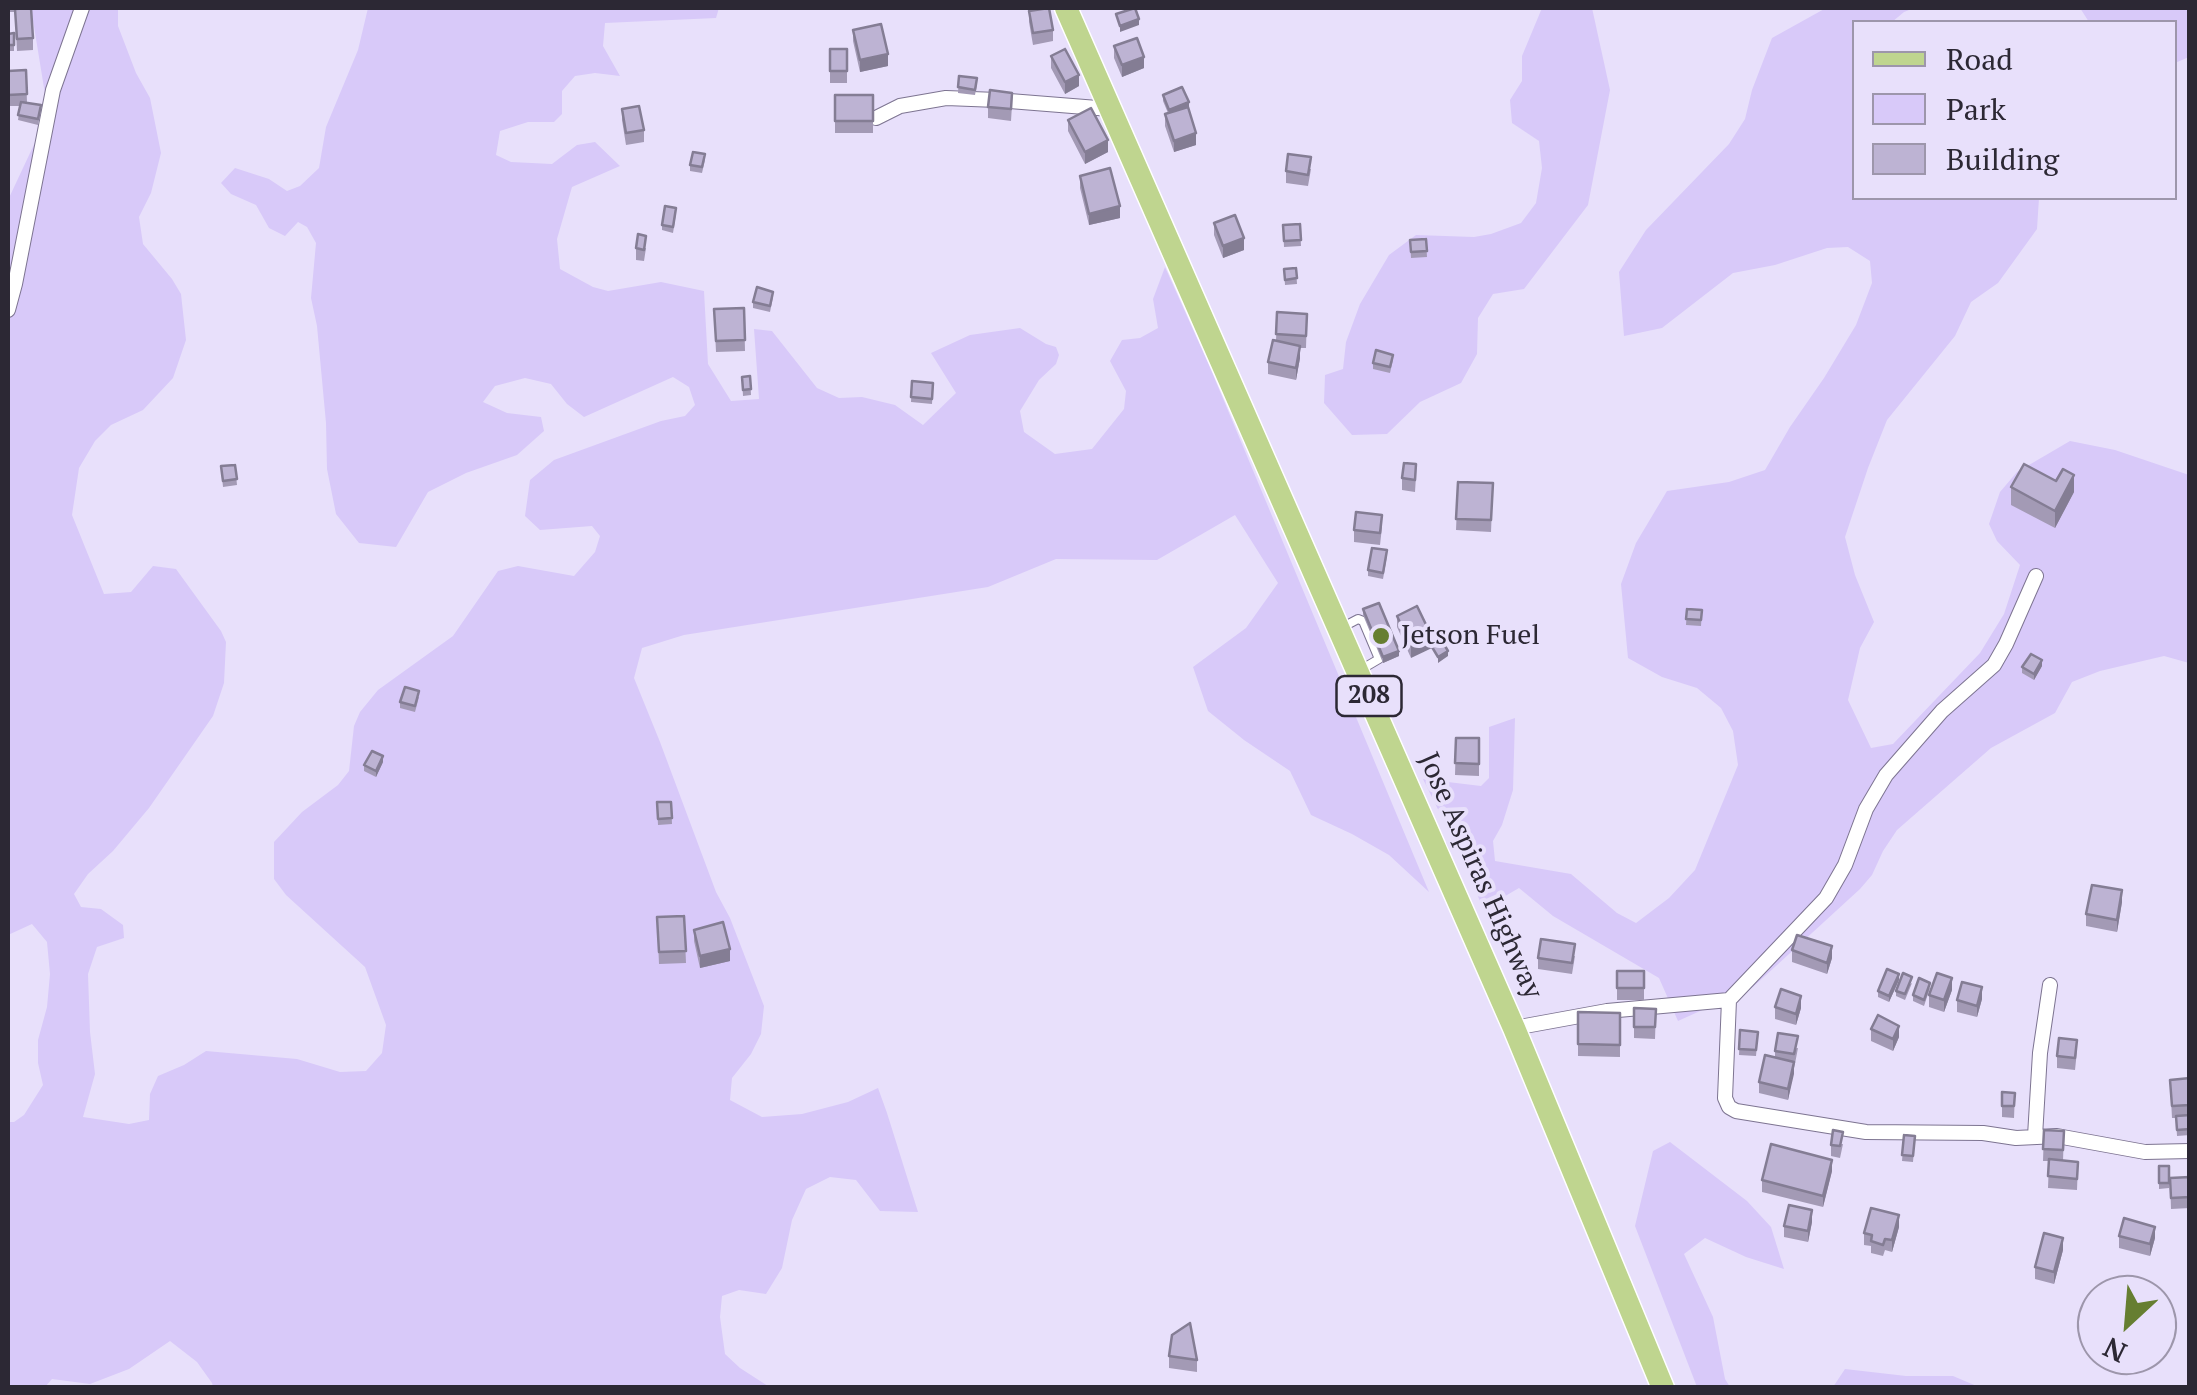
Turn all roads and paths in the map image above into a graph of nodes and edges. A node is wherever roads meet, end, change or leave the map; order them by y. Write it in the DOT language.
graph roads {
  1 [pos="82,8"];
  2 [pos="1066,8"];
  3 [pos="1110,109"];
  4 [pos="876,118"];
  5 [pos="8,306"];
  6 [pos="2036,576"];
  7 [pos="2050,985"];
  8 [pos="1729,1000"];
  9 [pos="1514,1028"];
  10 [pos="2035,1136"];
  11 [pos="2190,1151"];
  12 [pos="1663,1388"];
  1 -- 5 [label="street"];
  2 -- 3 [label="main road, Jose Aspiras Highway / 208"];
  3 -- 4 [label="street"];
  3 -- 9 [label="main road, Jose Aspiras Highway / 208"];
  6 -- 8 [label="street"];
  7 -- 10 [label="street"];
  8 -- 9 [label="street"];
  8 -- 10 [label="street"];
  9 -- 12 [label="main road, Jose Aspiras Highway / 208"];
  10 -- 11 [label="street"];
}
